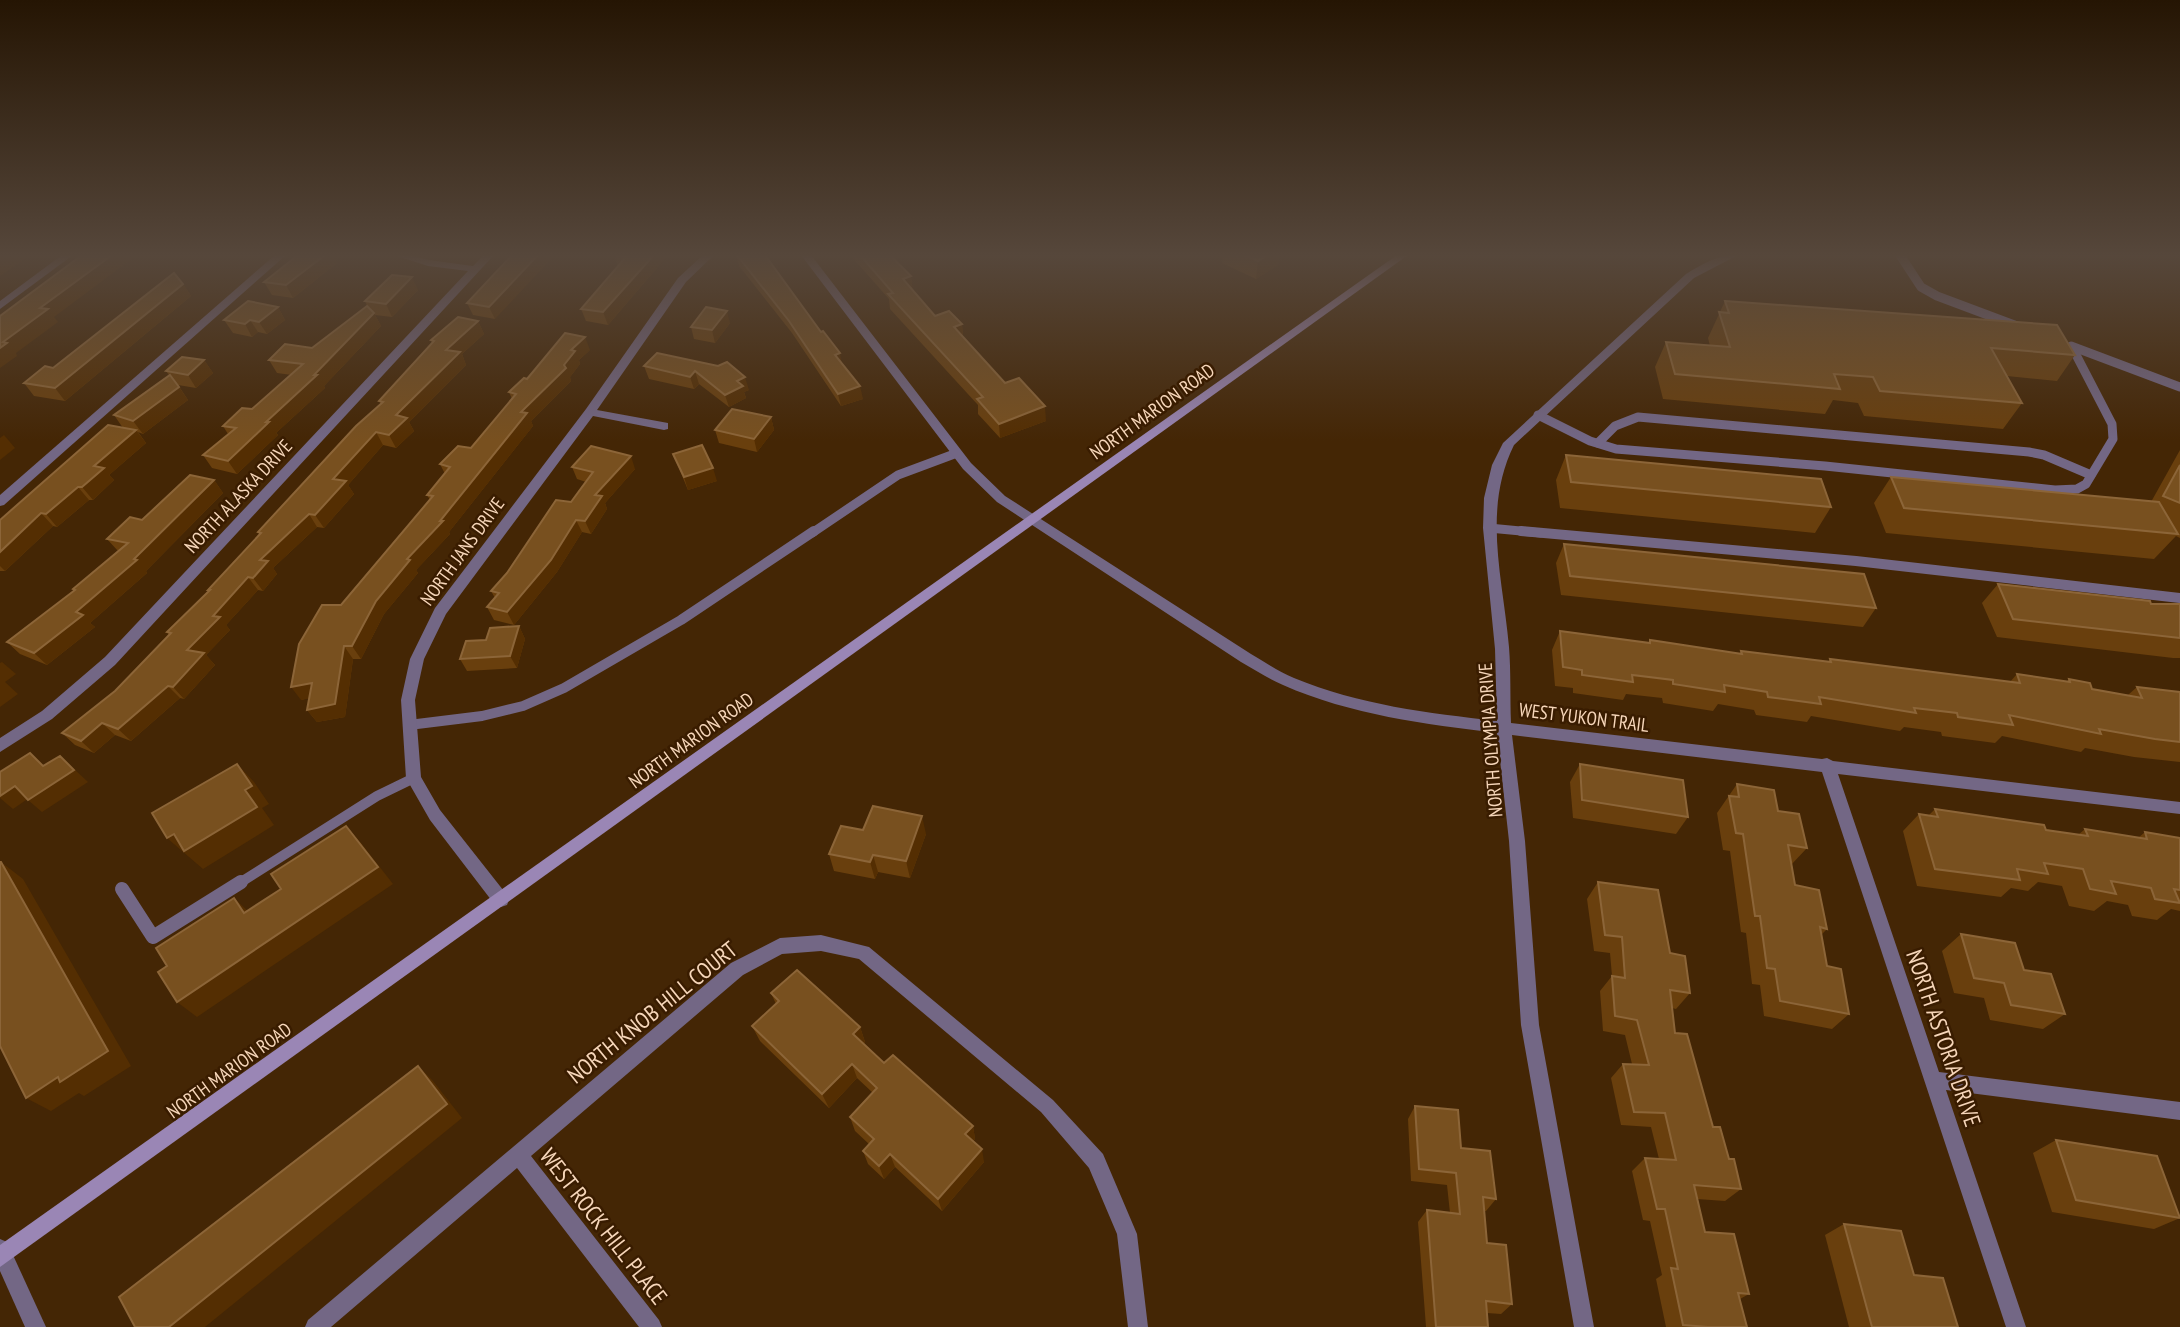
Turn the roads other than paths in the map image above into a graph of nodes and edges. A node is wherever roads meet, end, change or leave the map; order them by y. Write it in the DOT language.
graph roads {
  1 [pos="211,317"];
  2 [pos="430,317"];
  3 [pos="656,317"];
  4 [pos="853,317"];
  5 [pos="1317,317"];
  6 [pos="1645,317"];
  7 [pos="1993,317"];
  8 [pos="2026,329"];
  9 [pos="2060,342"];
  10 [pos="2072,347"];
  11 [pos="2180,387"];
  12 [pos="590,412"];
  13 [pos="1538,415"];
  14 [pos="664,426"];
  15 [pos="1598,443"];
  16 [pos="957,453"];
  17 [pos="2091,475"];
  18 [pos="0,502"];
  19 [pos="1032,520"];
  20 [pos="1489,528"];
  21 [pos="2180,598"];
  22 [pos="409,725"];
  23 [pos="1504,727"];
  24 [pos="0,746"];
  25 [pos="1826,764"];
  26 [pos="414,778"];
  27 [pos="2180,808"];
  28 [pos="122,889"];
  29 [pos="501,900"];
  30 [pos="1933,1080"];
  31 [pos="2180,1111"];
  32 [pos="518,1154"];
  33 [pos="1,1254"];
  34 [pos="36,1327"];
  35 [pos="315,1327"];
  36 [pos="652,1327"];
  37 [pos="1138,1327"];
  38 [pos="1584,1327"];
  39 [pos="2016,1327"];
  1 -- 18 [label="street"];
  2 -- 24 [label="street, NORTH ALASKA DRIVE"];
  3 -- 12 [label="street, NORTH JANS DRIVE"];
  4 -- 16 [label="street, WEST YUKON TRAIL"];
  5 -- 19 [label="main road, NORTH MARION ROAD"];
  6 -- 13 [label="street, NORTH OLYMPIA DRIVE"];
  7 -- 8 [label="lane"];
  9 -- 10 [label="lane"];
  10 -- 11 [label="lane"];
  10 -- 17 [label="lane"];
  12 -- 14 [label="street"];
  12 -- 22 [label="street, NORTH JANS DRIVE"];
  13 -- 15 [label="lane"];
  13 -- 20 [label="street, NORTH OLYMPIA DRIVE"];
  15 -- 17 [label="lane"];
  15 -- 17 [label="lane"];
  16 -- 19 [label="street, WEST YUKON TRAIL"];
  16 -- 22 [label="lane"];
  19 -- 23 [label="street, WEST YUKON TRAIL"];
  19 -- 29 [label="main road, NORTH MARION ROAD"];
  20 -- 21 [label="lane"];
  20 -- 23 [label="street, NORTH OLYMPIA DRIVE"];
  22 -- 26 [label="street, NORTH JANS DRIVE"];
  23 -- 25 [label="street, WEST YUKON TRAIL"];
  23 -- 38 [label="street, NORTH OLYMPIA DRIVE"];
  25 -- 27 [label="street, WEST YUKON TRAIL"];
  25 -- 30 [label="street, NORTH ASTORIA DRIVE"];
  26 -- 28 [label="lane"];
  26 -- 29 [label="street, NORTH JANS DRIVE"];
  29 -- 33 [label="main road, NORTH MARION ROAD"];
  30 -- 31 [label="street"];
  30 -- 39 [label="street, NORTH ASTORIA DRIVE"];
  32 -- 35 [label="street, NORTH KNOB HILL COURT"];
  32 -- 36 [label="street, WEST ROCK HILL PLACE"];
  32 -- 37 [label="street, NORTH KNOB HILL COURT"];
  33 -- 34 [label="street"];
}
